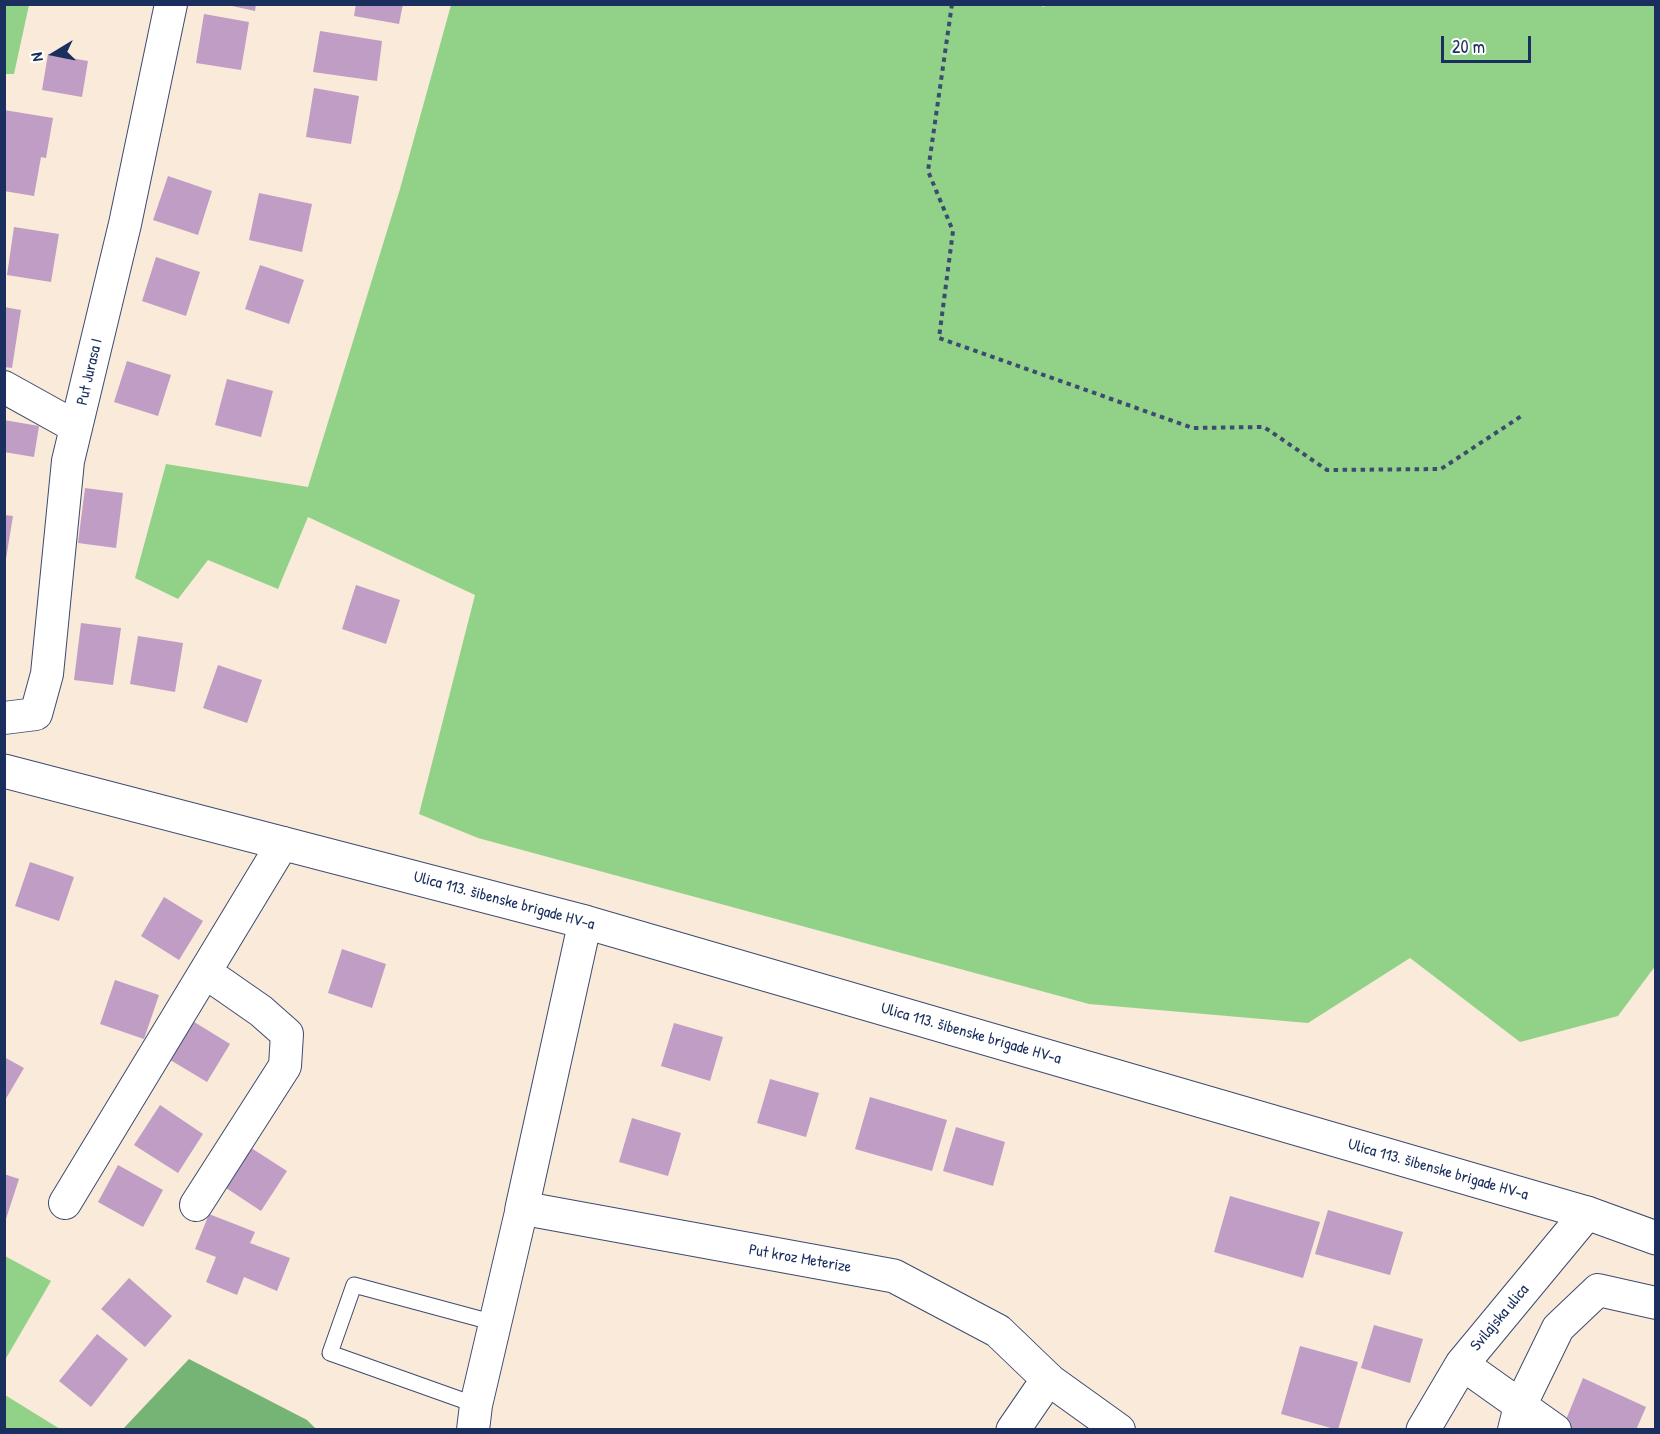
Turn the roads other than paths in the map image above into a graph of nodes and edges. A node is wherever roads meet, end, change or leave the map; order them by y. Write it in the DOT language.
graph roads {
  1 [pos="171,4"];
  2 [pos="4,387"];
  3 [pos="76,427"];
  4 [pos="6,719"];
  5 [pos="4,771"];
  6 [pos="283,843"];
  7 [pos="585,922"];
  8 [pos="205,972"];
  9 [pos="65,1203"];
  10 [pos="196,1205"];
  11 [pos="522,1208"];
  12 [pos="1587,1213"];
  13 [pos="1656,1238"];
  14 [pos="1656,1303"];
  15 [pos="495,1323"];
  16 [pos="1462,1364"];
  17 [pos="1048,1380"];
  18 [pos="474,1417"];
  19 [pos="1517,1418"];
  20 [pos="1013,1430"];
  21 [pos="1119,1430"];
  22 [pos="1423,1430"];
  23 [pos="1555,1430"];
  1 -- 3 [label="street, Put Jurasa I"];
  2 -- 3 [label="street"];
  3 -- 4 [label="street, Put Jurasa I"];
  5 -- 6 [label="main road, Ulica 113. šibenske brigade HV-a"];
  6 -- 7 [label="main road, Ulica 113. šibenske brigade HV-a"];
  6 -- 8 [label="street"];
  7 -- 11 [label="main road"];
  7 -- 12 [label="main road, Ulica 113. šibenske brigade HV-a"];
  8 -- 9 [label="street"];
  8 -- 10 [label="street"];
  11 -- 15 [label="street"];
  11 -- 17 [label="main road, Put kroz Meterize"];
  12 -- 13 [label="main road, Ulica 113. šibenske brigade HV-a"];
  12 -- 16 [label="main road, Svilajska ulica"];
  14 -- 19 [label="street"];
  15 -- 18 [label="street"];
  15 -- 18 [label="lane"];
  16 -- 19 [label="street"];
  16 -- 22 [label="main road, Svilajska ulica"];
  17 -- 20 [label="main road"];
  17 -- 21 [label="street, Put kroz Meterize"];
  19 -- 23 [label="street"];
}
